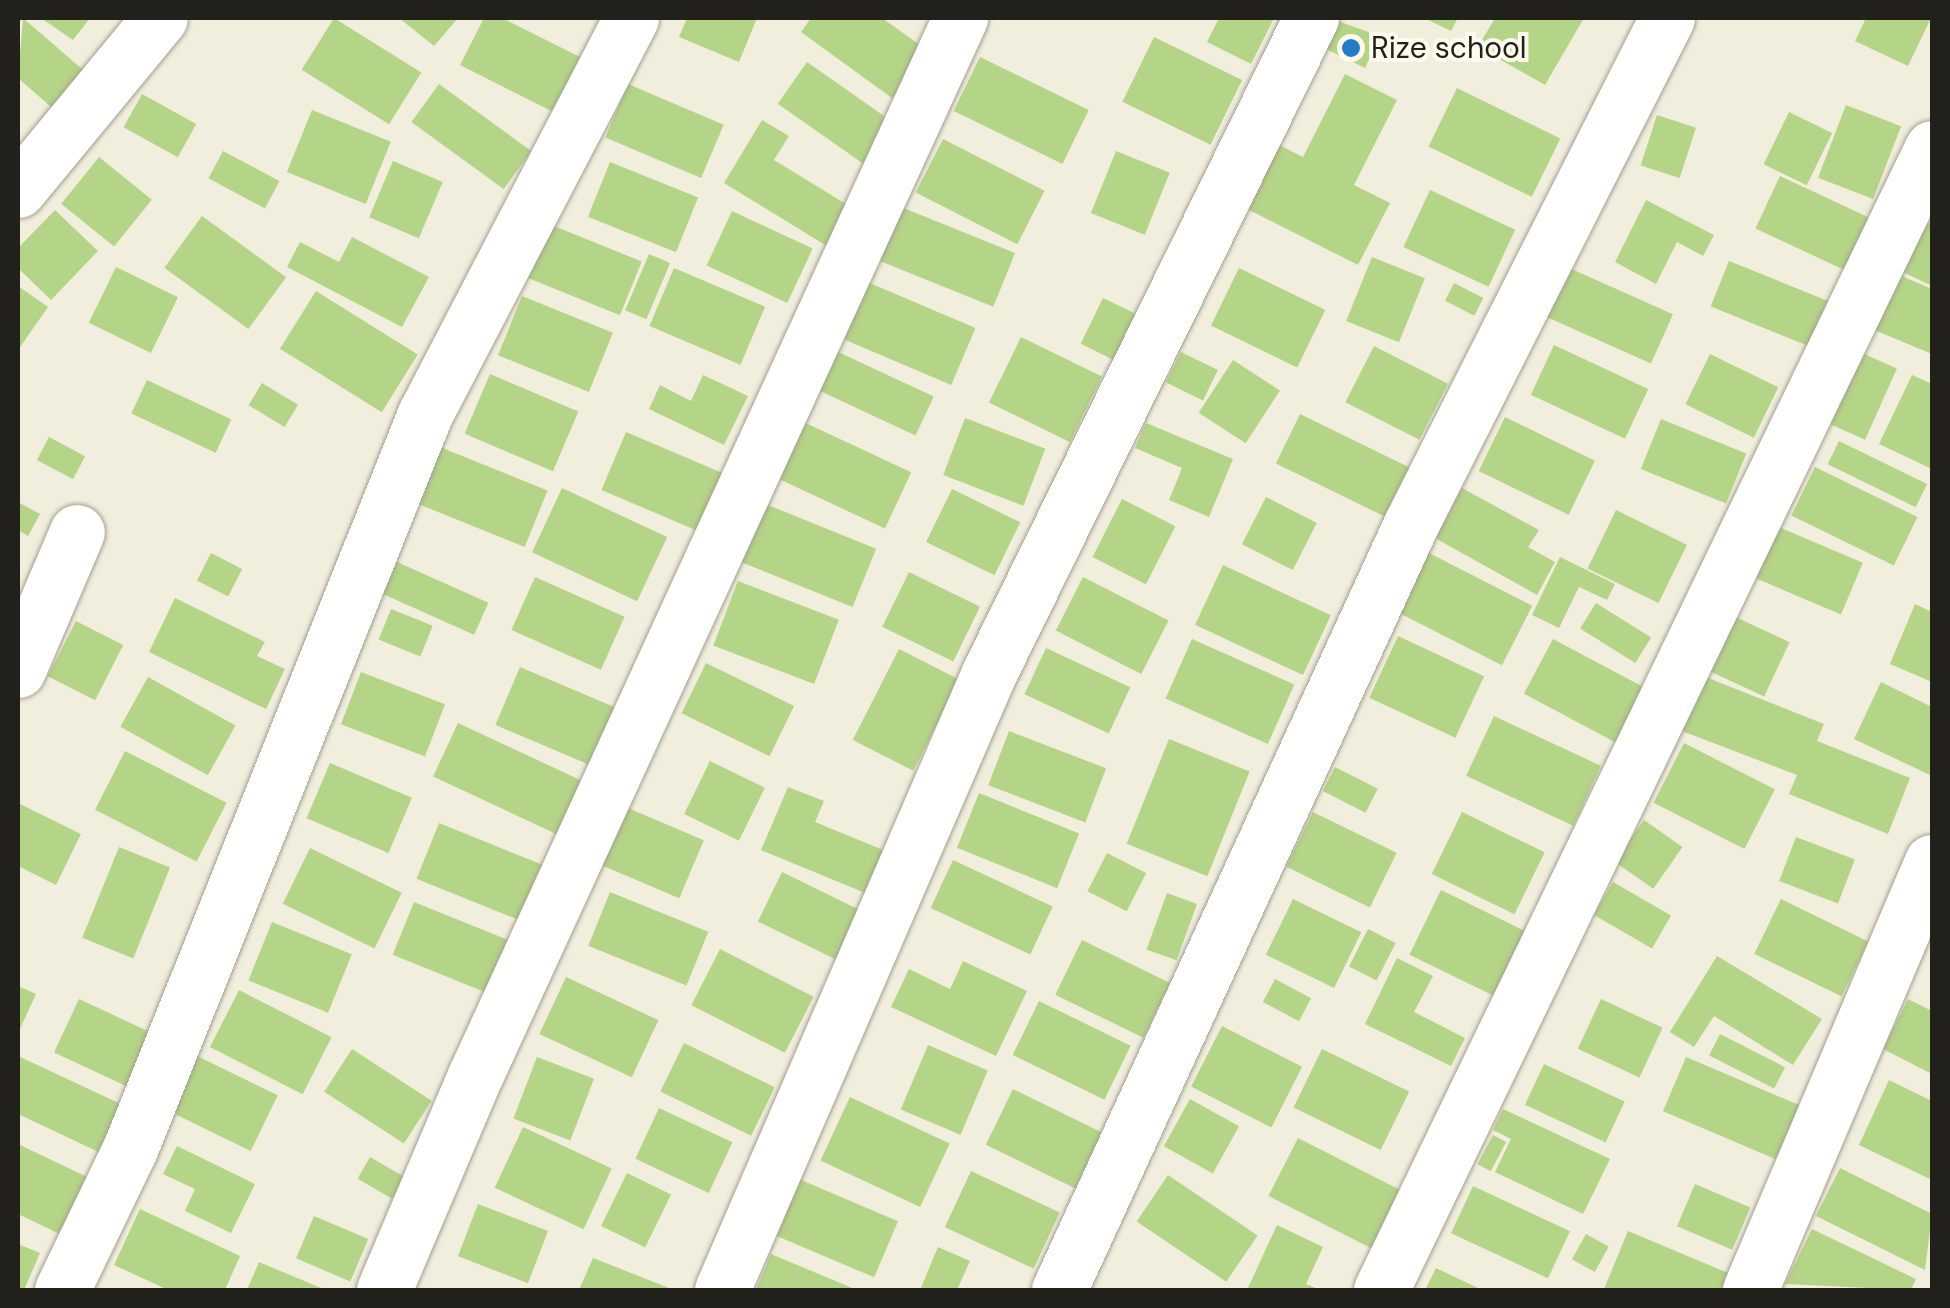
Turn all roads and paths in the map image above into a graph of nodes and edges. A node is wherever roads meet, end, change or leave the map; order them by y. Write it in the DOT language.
graph roads {
  1 [pos="160,18"];
  2 [pos="631,18"];
  3 [pos="960,18"];
  4 [pos="1311,18"];
  5 [pos="1667,18"];
  6 [pos="1932,148"];
  7 [pos="18,190"];
  8 [pos="77,532"];
  9 [pos="18,670"];
  10 [pos="1932,862"];
  11 [pos="62,1290"];
  12 [pos="384,1290"];
  13 [pos="722,1290"];
  14 [pos="1059,1290"];
  15 [pos="1382,1290"];
  16 [pos="1750,1290"];
  1 -- 7 [label="street"];
  2 -- 11 [label="street"];
  3 -- 12 [label="street"];
  4 -- 13 [label="street"];
  5 -- 14 [label="street"];
  6 -- 15 [label="street"];
  8 -- 9 [label="street"];
  10 -- 16 [label="street"];
}
